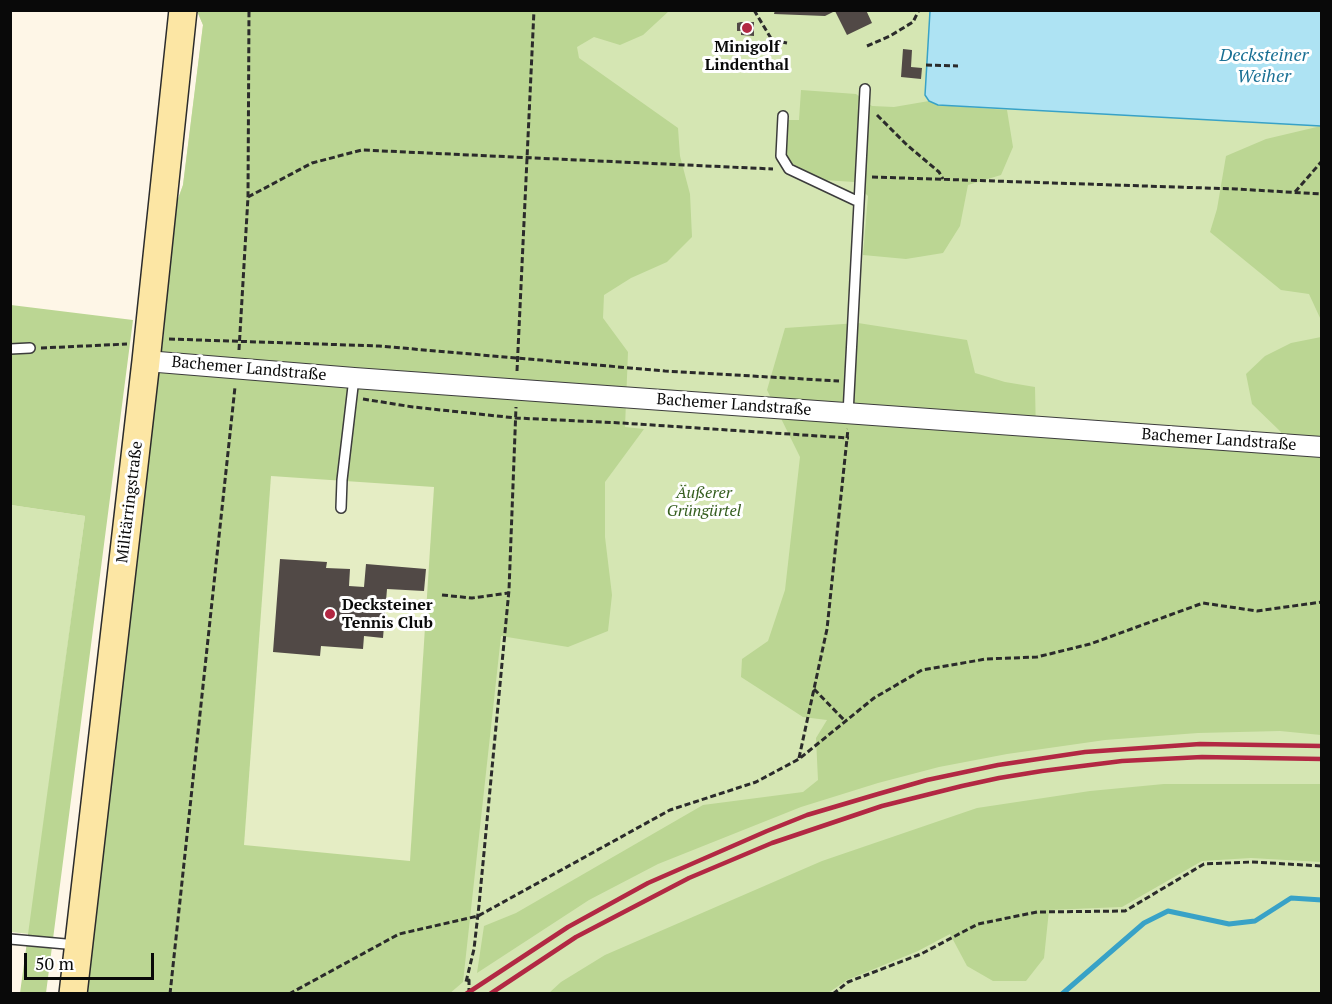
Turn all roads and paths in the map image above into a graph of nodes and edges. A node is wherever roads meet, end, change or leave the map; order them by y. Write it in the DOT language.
graph roads {
  1 [pos="183,10"];
  2 [pos="249,10"];
  3 [pos="534,10"];
  4 [pos="754,10"];
  5 [pos="919,10"];
  6 [pos="787,43"];
  7 [pos="867,46"];
  8 [pos="926,65"];
  9 [pos="958,66"];
  10 [pos="865,89"];
  11 [pos="865,110"];
  12 [pos="783,116"];
  13 [pos="526,158"];
  14 [pos="1322,161"];
  15 [pos="789,169"];
  16 [pos="861,177"];
  17 [pos="943,179"];
  18 [pos="1295,192"];
  19 [pos="1322,194"];
  20 [pos="248,197"];
  21 [pos="859,202"];
  22 [pos="239,342"];
  23 [pos="120,345"];
  24 [pos="30,348"];
  25 [pos="10,349"];
  26 [pos="147,350"];
  27 [pos="516,359"];
  28 [pos="237,369"];
  29 [pos="354,378"];
  30 [pos="850,382"];
  31 [pos="517,389"];
  32 [pos="352,398"];
  33 [pos="848,414"];
  34 [pos="516,418"];
  35 [pos="849,438"];
  36 [pos="1322,447"];
  37 [pos="341,508"];
  38 [pos="509,593"];
  39 [pos="442,595"];
  40 [pos="1322,603"];
  41 [pos="814,689"];
  42 [pos="846,721"];
  43 [pos="799,759"];
  44 [pos="1322,866"];
  45 [pos="478,916"];
  46 [pos="10,939"];
  47 [pos="78,945"];
  48 [pos="73,993"];
  49 [pos="170,993"];
  50 [pos="289,993"];
  51 [pos="469,993"];
  52 [pos="833,993"];
  1 -- 26 [label="main road, Militärringstraße"];
  2 -- 20 [label="path"];
  3 -- 13 [label="path"];
  4 -- 6 [label="path"];
  5 -- 7 [label="path"];
  8 -- 9 [label="path"];
  10 -- 11 [label="lane"];
  11 -- 16 [label="lane"];
  11 -- 17 [label="path"];
  12 -- 15 [label="lane"];
  13 -- 15 [label="path"];
  13 -- 20 [label="path"];
  13 -- 27 [label="path"];
  14 -- 18 [label="path"];
  15 -- 21 [label="lane"];
  16 -- 17 [label="path"];
  16 -- 21 [label="lane"];
  17 -- 18 [label="path"];
  18 -- 19 [label="path"];
  20 -- 22 [label="path"];
  21 -- 30 [label="lane"];
  22 -- 26 [label="path"];
  22 -- 27 [label="path"];
  22 -- 28 [label="path"];
  23 -- 24 [label="path"];
  24 -- 25 [label="lane"];
  26 -- 28 [label="street, Bachemer Landstraße"];
  26 -- 47 [label="main road, Militärringstraße"];
  27 -- 30 [label="path"];
  27 -- 31 [label="path"];
  28 -- 29 [label="street, Bachemer Landstraße"];
  28 -- 49 [label="path"];
  29 -- 31 [label="street, Bachemer Landstraße"];
  29 -- 32 [label="lane"];
  30 -- 33 [label="lane"];
  31 -- 33 [label="street, Bachemer Landstraße"];
  31 -- 34 [label="path"];
  32 -- 34 [label="path"];
  32 -- 37 [label="lane"];
  33 -- 35 [label="path"];
  33 -- 36 [label="street, Bachemer Landstraße"];
  34 -- 35 [label="path"];
  34 -- 38 [label="path"];
  35 -- 41 [label="path"];
  38 -- 39 [label="path"];
  38 -- 45 [label="path"];
  40 -- 42 [label="path"];
  41 -- 42 [label="path"];
  41 -- 43 [label="path"];
  42 -- 43 [label="path"];
  43 -- 45 [label="path"];
  44 -- 52 [label="path"];
  45 -- 50 [label="path"];
  45 -- 51 [label="path"];
  46 -- 47 [label="lane"];
  47 -- 48 [label="main road, Militärringstraße"];
}
